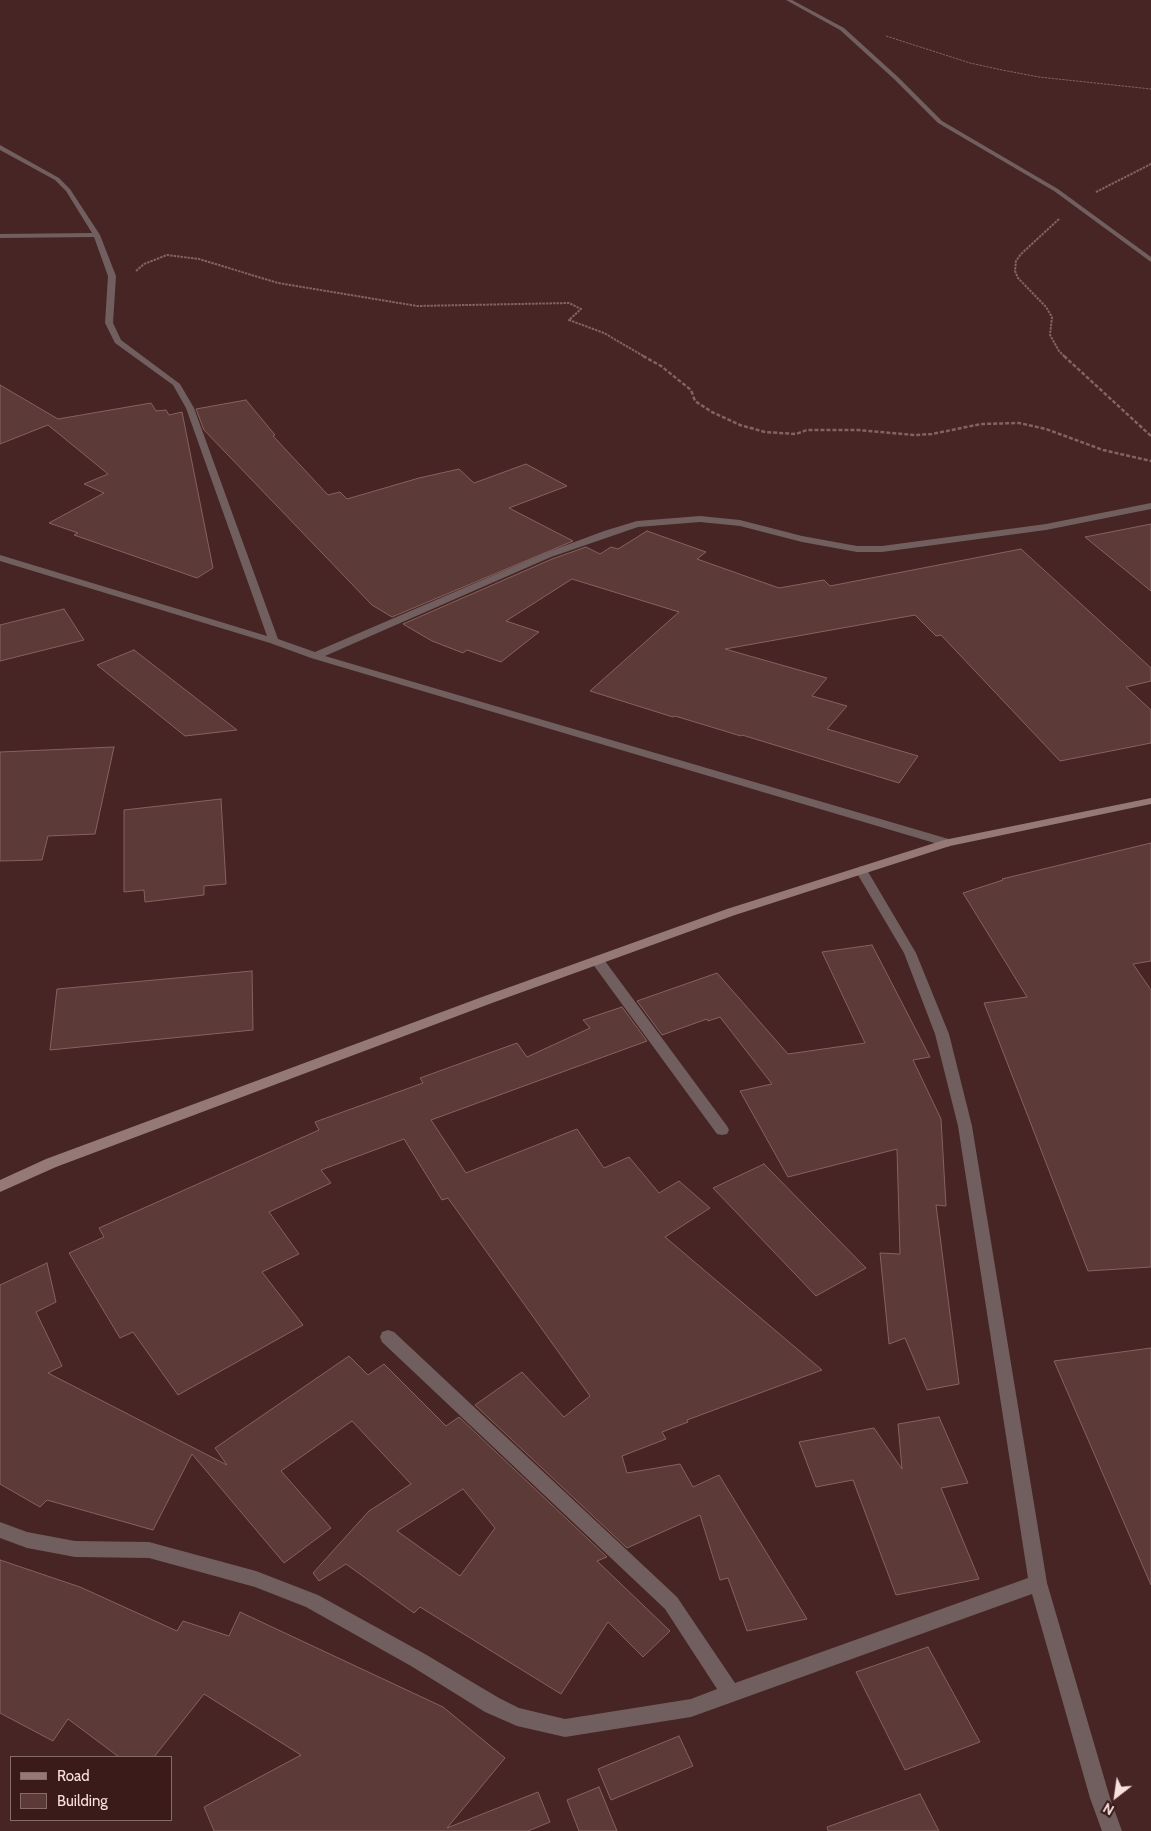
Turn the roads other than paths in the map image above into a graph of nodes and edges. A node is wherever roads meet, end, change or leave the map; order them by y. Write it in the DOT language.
graph roads {
  1 [pos="788,0"];
  2 [pos="0,147"];
  3 [pos="97,235"];
  4 [pos="0,236"];
  5 [pos="1150,258"];
  6 [pos="1151,506"];
  7 [pos="0,558"];
  8 [pos="274,641"];
  9 [pos="315,656"];
  10 [pos="1151,801"];
  11 [pos="948,843"];
  12 [pos="861,870"];
  13 [pos="597,960"];
  14 [pos="722,1130"];
  15 [pos="0,1186"];
  16 [pos="388,1338"];
  17 [pos="0,1530"];
  18 [pos="1038,1583"];
  19 [pos="731,1694"];
  20 [pos="1112,1831"];
  1 -- 5 [label="street"];
  2 -- 3 [label="street"];
  3 -- 4 [label="street"];
  3 -- 8 [label="street"];
  6 -- 9 [label="street"];
  7 -- 8 [label="street"];
  8 -- 9 [label="street"];
  9 -- 11 [label="street"];
  10 -- 11 [label="street"];
  11 -- 12 [label="street"];
  12 -- 13 [label="street"];
  12 -- 18 [label="street"];
  13 -- 14 [label="street"];
  13 -- 15 [label="street"];
  16 -- 19 [label="street"];
  17 -- 19 [label="street"];
  18 -- 19 [label="street"];
  18 -- 20 [label="street"];
}
